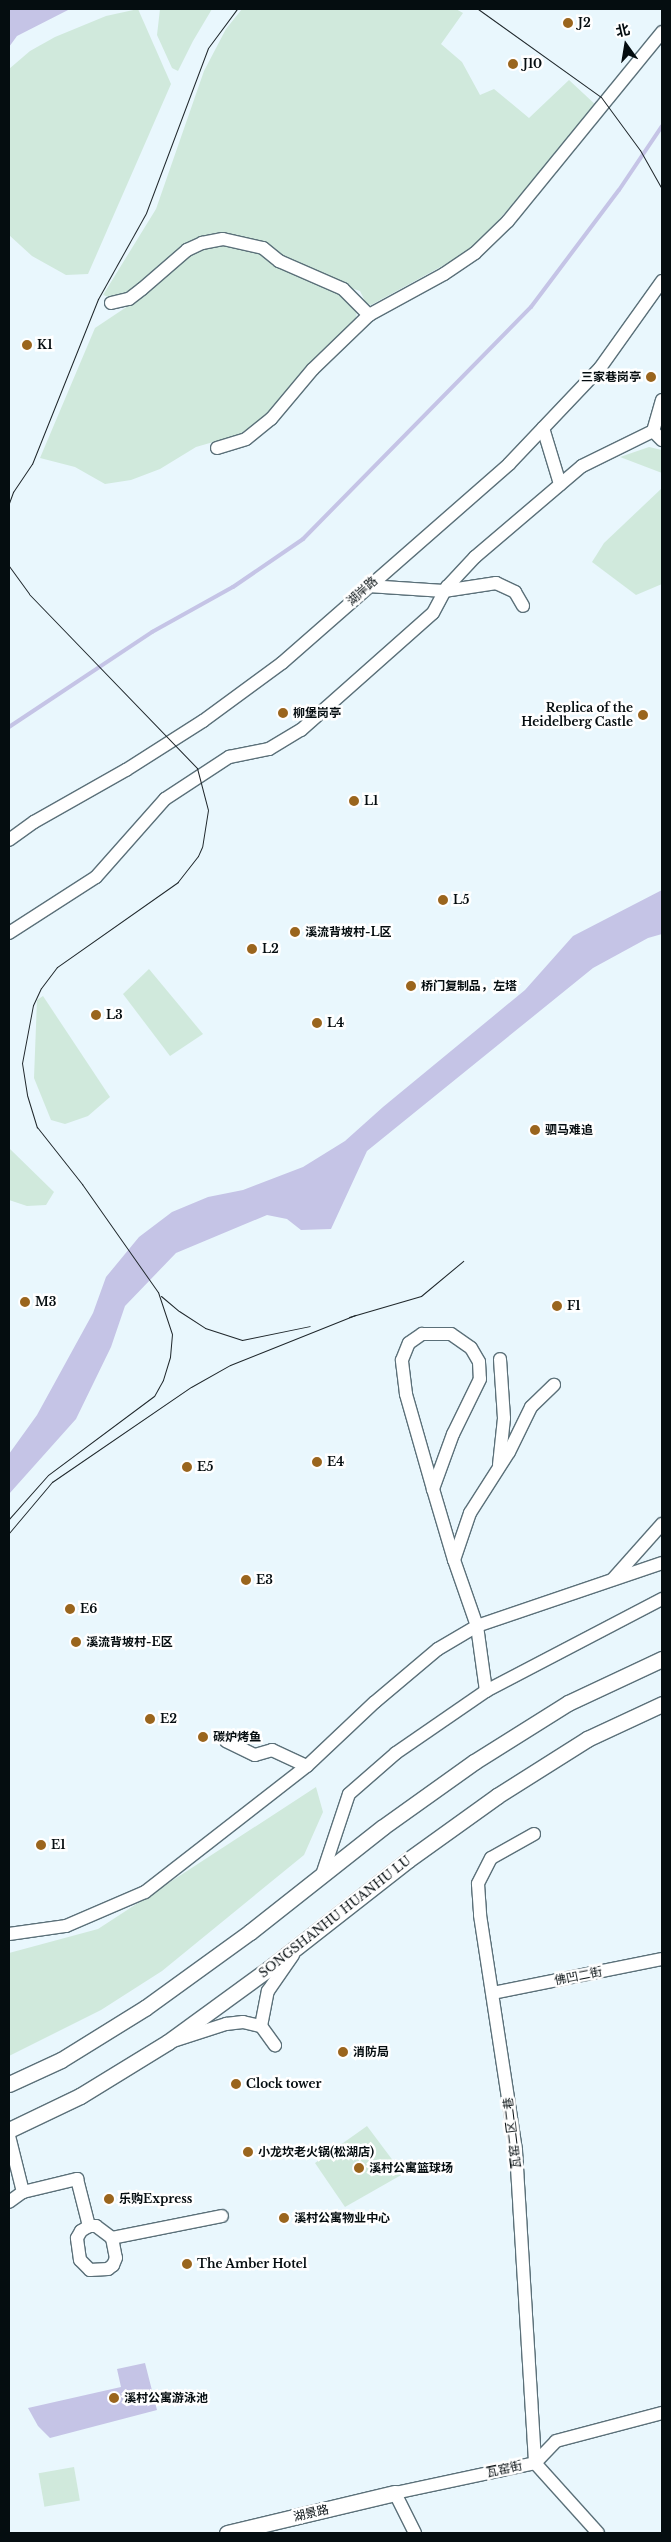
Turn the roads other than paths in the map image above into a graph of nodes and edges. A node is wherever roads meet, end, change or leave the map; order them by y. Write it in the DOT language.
graph roads {
  1 [pos="662,32"];
  2 [pos="662,281"];
  3 [pos="111,303"];
  4 [pos="369,315"];
  5 [pos="662,400"];
  6 [pos="543,428"];
  7 [pos="658,436"];
  8 [pos="217,448"];
  9 [pos="560,484"];
  10 [pos="368,586"];
  11 [pos="444,591"];
  12 [pos="523,606"];
  13 [pos="9,840"];
  14 [pos="9,933"];
  15 [pos="500,1359"];
  16 [pos="554,1385"];
  17 [pos="499,1468"];
  18 [pos="433,1488"];
  19 [pos="662,1524"];
  20 [pos="454,1560"];
  21 [pos="662,1563"];
  22 [pos="611,1581"];
  23 [pos="662,1599"];
  24 [pos="477,1626"];
  25 [pos="662,1659"];
  26 [pos="486,1691"];
  27 [pos="662,1704"];
  28 [pos="226,1741"];
  29 [pos="307,1766"];
  30 [pos="534,1834"];
  31 [pos="322,1875"];
  32 [pos="9,1934"];
  33 [pos="305,1941"];
  34 [pos="662,1959"];
  35 [pos="493,1993"];
  36 [pos="261,2026"];
  37 [pos="168,2042"];
  38 [pos="275,2045"];
  39 [pos="9,2084"];
  40 [pos="9,2130"];
  41 [pos="9,2136"];
  42 [pos="23,2192"];
  43 [pos="9,2202"];
  44 [pos="222,2216"];
  45 [pos="89,2226"];
  46 [pos="112,2238"];
  47 [pos="662,2413"];
  48 [pos="535,2463"];
  49 [pos="395,2493"];
  50 [pos="226,2533"];
  51 [pos="415,2533"];
  52 [pos="598,2533"];
  1 -- 4 [label="street"];
  2 -- 6 [label="street, 湖岸路"];
  3 -- 4 [label="street"];
  4 -- 8 [label="street"];
  5 -- 7 [label="street"];
  6 -- 9 [label="street"];
  6 -- 10 [label="street, 湖岸路"];
  7 -- 9 [label="street"];
  9 -- 11 [label="street"];
  10 -- 11 [label="street"];
  10 -- 13 [label="street, 湖岸路"];
  11 -- 12 [label="street"];
  11 -- 14 [label="street"];
  15 -- 17 [label="street"];
  16 -- 17 [label="street"];
  17 -- 20 [label="street"];
  18 -- 18 [label="street"];
  18 -- 20 [label="street"];
  19 -- 22 [label="street"];
  20 -- 24 [label="street"];
  21 -- 22 [label="street"];
  22 -- 24 [label="street"];
  23 -- 26 [label="street"];
  24 -- 26 [label="street"];
  24 -- 29 [label="street"];
  25 -- 31 [label="main road"];
  26 -- 31 [label="street"];
  27 -- 33 [label="main road, SONGSHANHU HUANHU LU"];
  28 -- 29 [label="street"];
  29 -- 32 [label="street"];
  30 -- 35 [label="street, 瓦窑二区二巷"];
  31 -- 39 [label="main road"];
  33 -- 36 [label="street"];
  33 -- 37 [label="main road, SONGSHANHU HUANHU LU"];
  34 -- 35 [label="street, 佛凹二街"];
  35 -- 48 [label="street, 瓦窑二区二巷"];
  36 -- 37 [label="street"];
  36 -- 38 [label="street"];
  37 -- 40 [label="main road, SONGSHANHU HUANHU LU"];
  41 -- 42 [label="street"];
  42 -- 43 [label="street"];
  42 -- 45 [label="street"];
  44 -- 46 [label="street"];
  45 -- 46 [label="street"];
  45 -- 46 [label="street"];
  47 -- 48 [label="street, 瓦窑街"];
  48 -- 49 [label="street, 瓦窑街"];
  48 -- 52 [label="street"];
  49 -- 50 [label="main road, 湖景路"];
  49 -- 51 [label="street"];
}
